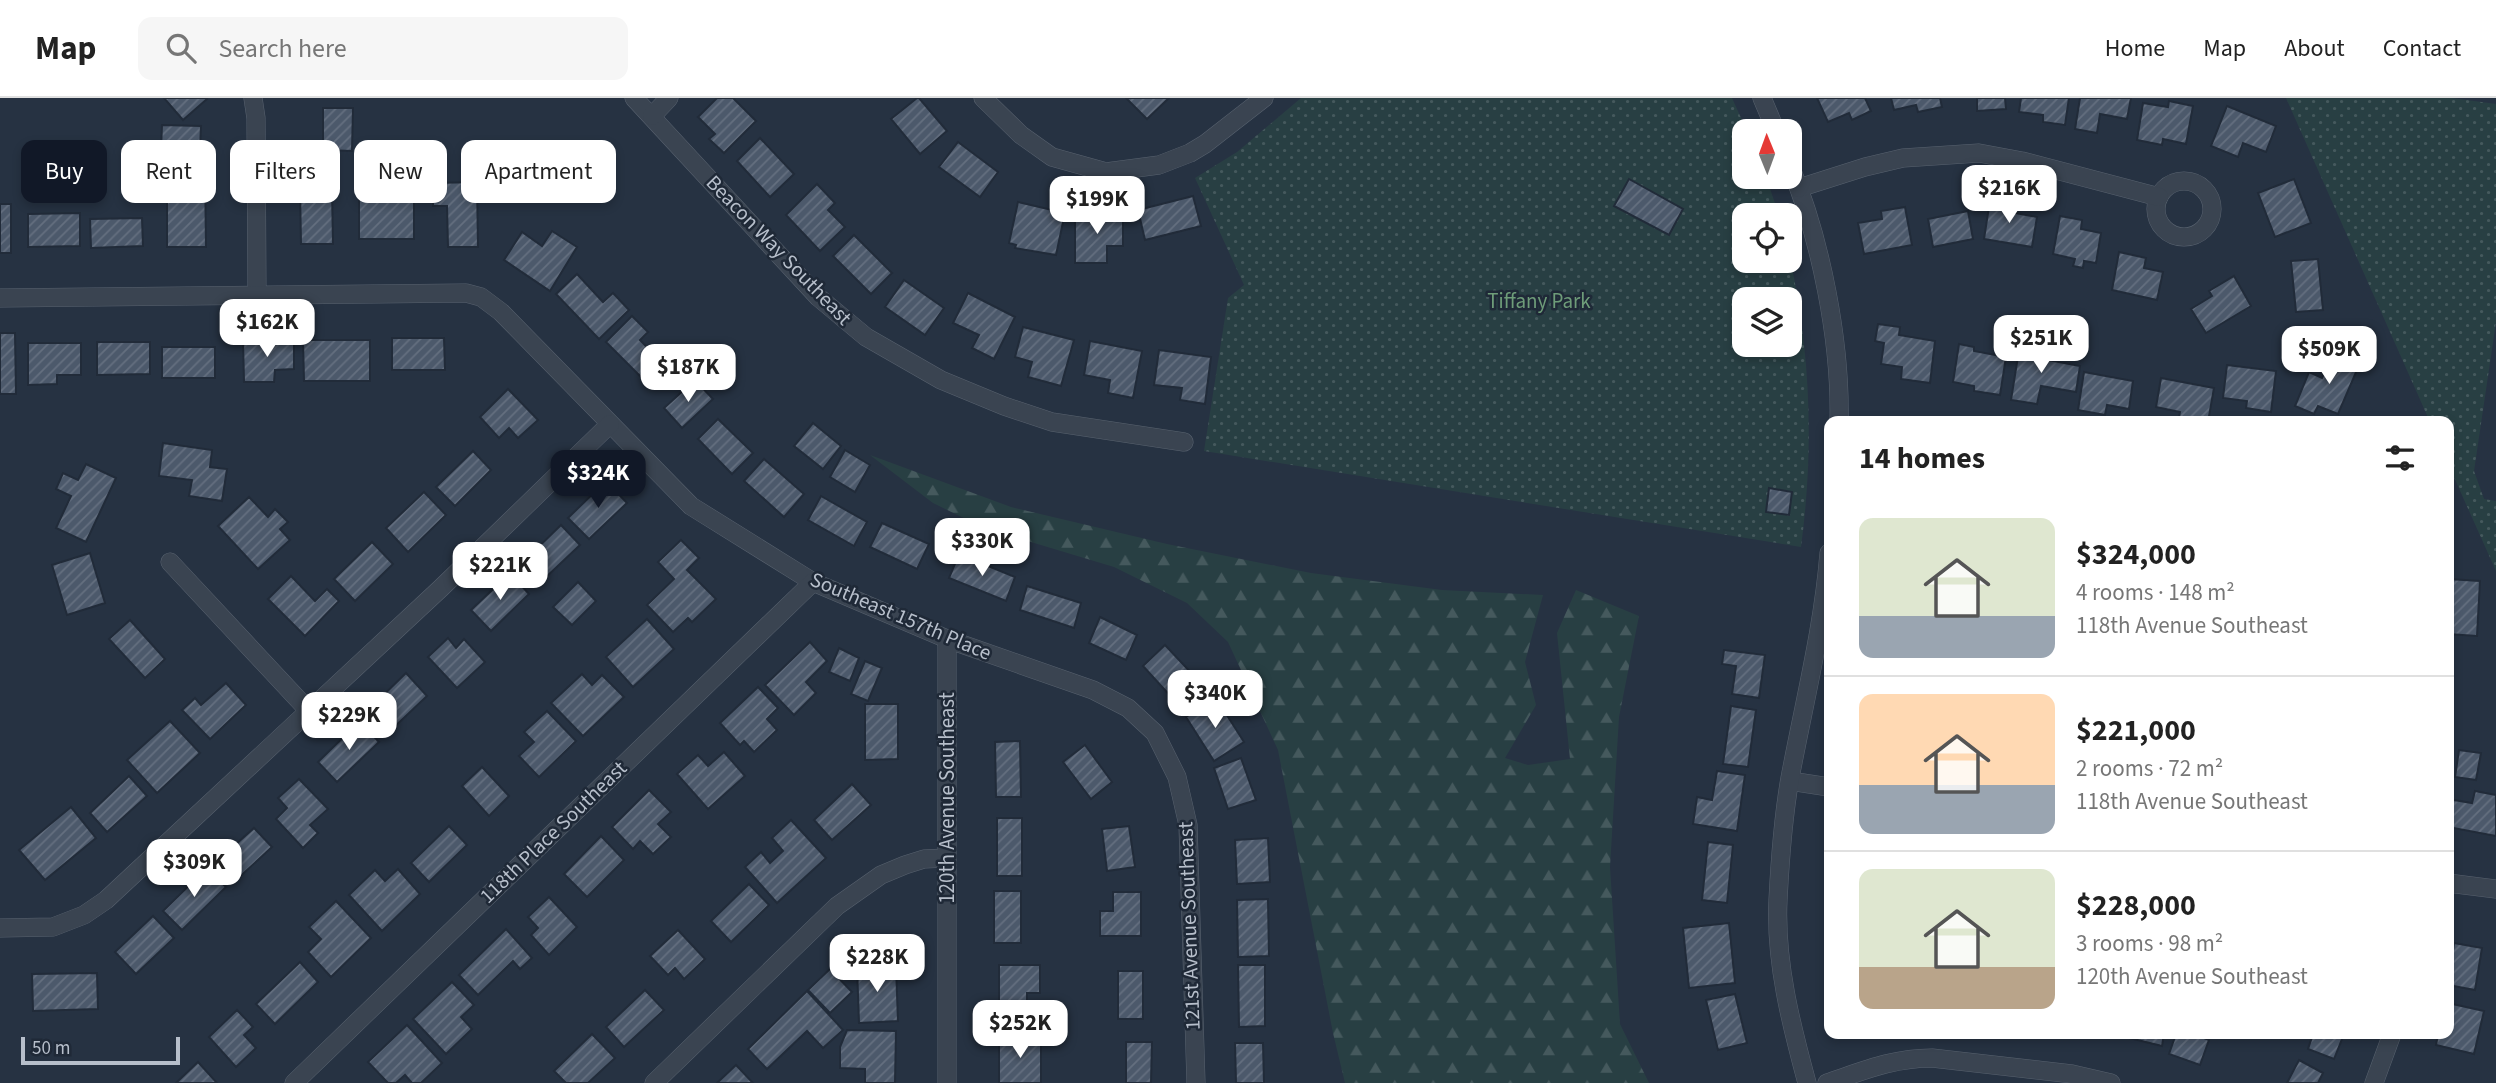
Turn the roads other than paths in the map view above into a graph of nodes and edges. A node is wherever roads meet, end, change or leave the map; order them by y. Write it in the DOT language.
graph roads {
  1 [pos="253,98"];
  2 [pos="634,98"];
  3 [pos="669,98"];
  4 [pos="983,98"];
  5 [pos="1264,98"];
  6 [pos="1762,98"];
  7 [pos="652,116"];
  8 [pos="1771,119"];
  9 [pos="1802,187"];
  10 [pos="1800,189"];
  11 [pos="2159,197"];
  12 [pos="257,295"];
  13 [pos="0,298"];
  14 [pos="1842,416"];
  15 [pos="610,424"];
  16 [pos="1184,442"];
  17 [pos="170,562"];
  18 [pos="813,582"];
  19 [pos="1824,597"];
  20 [pos="947,639"];
  21 [pos="308,709"];
  22 [pos="1156,733"];
  23 [pos="1790,782"];
  24 [pos="1824,787"];
  25 [pos="946,858"];
  26 [pos="2454,884"];
  27 [pos="2496,889"];
  28 [pos="0,928"];
  29 [pos="2390,1039"];
  30 [pos="294,1083"];
  31 [pos="654,1083"];
  32 [pos="947,1083"];
  33 [pos="1196,1083"];
  34 [pos="1807,1083"];
  35 [pos="1827,1083"];
  36 [pos="2111,1083"];
  37 [pos="2374,1083"];
  1 -- 12 [label="street"];
  2 -- 7 [label="street, Beacon Way Southeast"];
  3 -- 7 [label="street"];
  4 -- 5 [label="street"];
  6 -- 8 [label="street"];
  7 -- 16 [label="street, Beacon Way Southeast"];
  9 -- 11 [label="street"];
  10 -- 14 [label="street"];
  12 -- 13 [label="street"];
  12 -- 15 [label="street, Southeast 157th Place"];
  15 -- 18 [label="street, Southeast 157th Place"];
  15 -- 21 [label="street"];
  17 -- 21 [label="street"];
  18 -- 20 [label="street, Southeast 157th Place"];
  18 -- 30 [label="street, 118th Place Southeast"];
  19 -- 23 [label="street"];
  20 -- 22 [label="street, Southeast 157th Place"];
  20 -- 25 [label="street, 120th Avenue Southeast"];
  21 -- 28 [label="street"];
  22 -- 33 [label="street, 121st Avenue Southeast"];
  23 -- 24 [label="street"];
  23 -- 34 [label="street"];
  25 -- 31 [label="street"];
  25 -- 32 [label="street, 120th Avenue Southeast"];
  26 -- 27 [label="street"];
  29 -- 37 [label="street"];
  35 -- 36 [label="street"];
}
